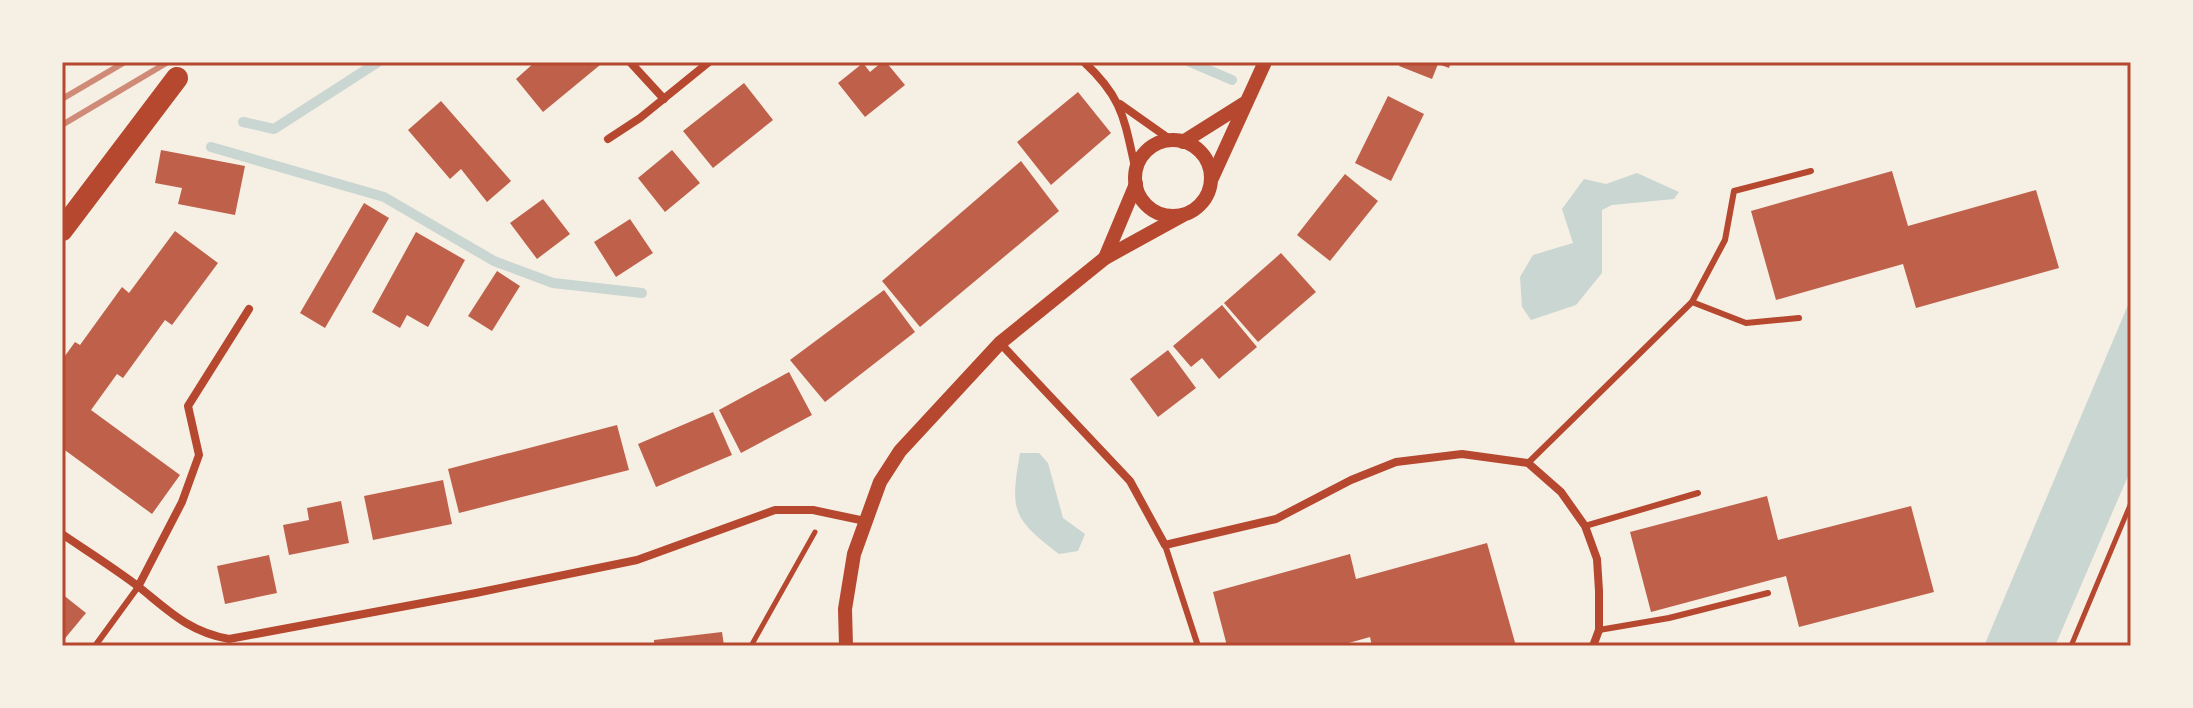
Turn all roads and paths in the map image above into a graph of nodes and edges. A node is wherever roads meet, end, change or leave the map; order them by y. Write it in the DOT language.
graph roads {
  1 [pos="630,62"];
  2 [pos="709,62"];
  3 [pos="1084,62"];
  4 [pos="1265,62"];
  5 [pos="177,78"];
  6 [pos="664,99"];
  7 [pos="1245,103"];
  8 [pos="1119,104"];
  9 [pos="608,139"];
  10 [pos="1177,141"];
  11 [pos="1811,171"];
  12 [pos="1136,177"];
  13 [pos="1211,178"];
  14 [pos="1183,215"];
  15 [pos="62,230"];
  16 [pos="1105,258"];
  17 [pos="1692,302"];
  18 [pos="249,309"];
  19 [pos="1799,318"];
  20 [pos="1000,343"];
  21 [pos="1528,463"];
  22 [pos="1698,493"];
  23 [pos="2131,503"];
  24 [pos="826,513"];
  25 [pos="865,521"];
  26 [pos="1585,526"];
  27 [pos="62,534"];
  28 [pos="1165,545"];
  29 [pos="138,587"];
  30 [pos="1768,593"];
  31 [pos="1599,630"];
  32 [pos="95,646"];
  33 [pos="751,646"];
  34 [pos="846,646"];
  35 [pos="1198,646"];
  36 [pos="1593,646"];
  37 [pos="2071,646"];
  1 -- 6 [label="street"];
  2 -- 6 [label="street"];
  3 -- 8 [label="street"];
  4 -- 7 [label="street"];
  5 -- 15 [label="highway"];
  6 -- 9 [label="street"];
  7 -- 10 [label="street"];
  7 -- 13 [label="street"];
  8 -- 10 [label="street"];
  8 -- 12 [label="street"];
  10 -- 12 [label="street"];
  10 -- 13 [label="street"];
  11 -- 17 [label="lane"];
  12 -- 14 [label="street"];
  12 -- 16 [label="street"];
  13 -- 14 [label="street"];
  14 -- 16 [label="street"];
  16 -- 20 [label="street"];
  17 -- 19 [label="lane"];
  17 -- 21 [label="lane"];
  18 -- 29 [label="street"];
  20 -- 25 [label="street"];
  20 -- 28 [label="street"];
  21 -- 26 [label="street"];
  21 -- 28 [label="street"];
  22 -- 26 [label="lane"];
  23 -- 37 [label="path"];
  24 -- 25 [label="street"];
  24 -- 29 [label="street"];
  24 -- 33 [label="path"];
  25 -- 34 [label="street"];
  26 -- 31 [label="street"];
  27 -- 29 [label="street"];
  28 -- 35 [label="lane"];
  29 -- 32 [label="lane"];
  30 -- 31 [label="lane"];
  31 -- 36 [label="street"];
}
